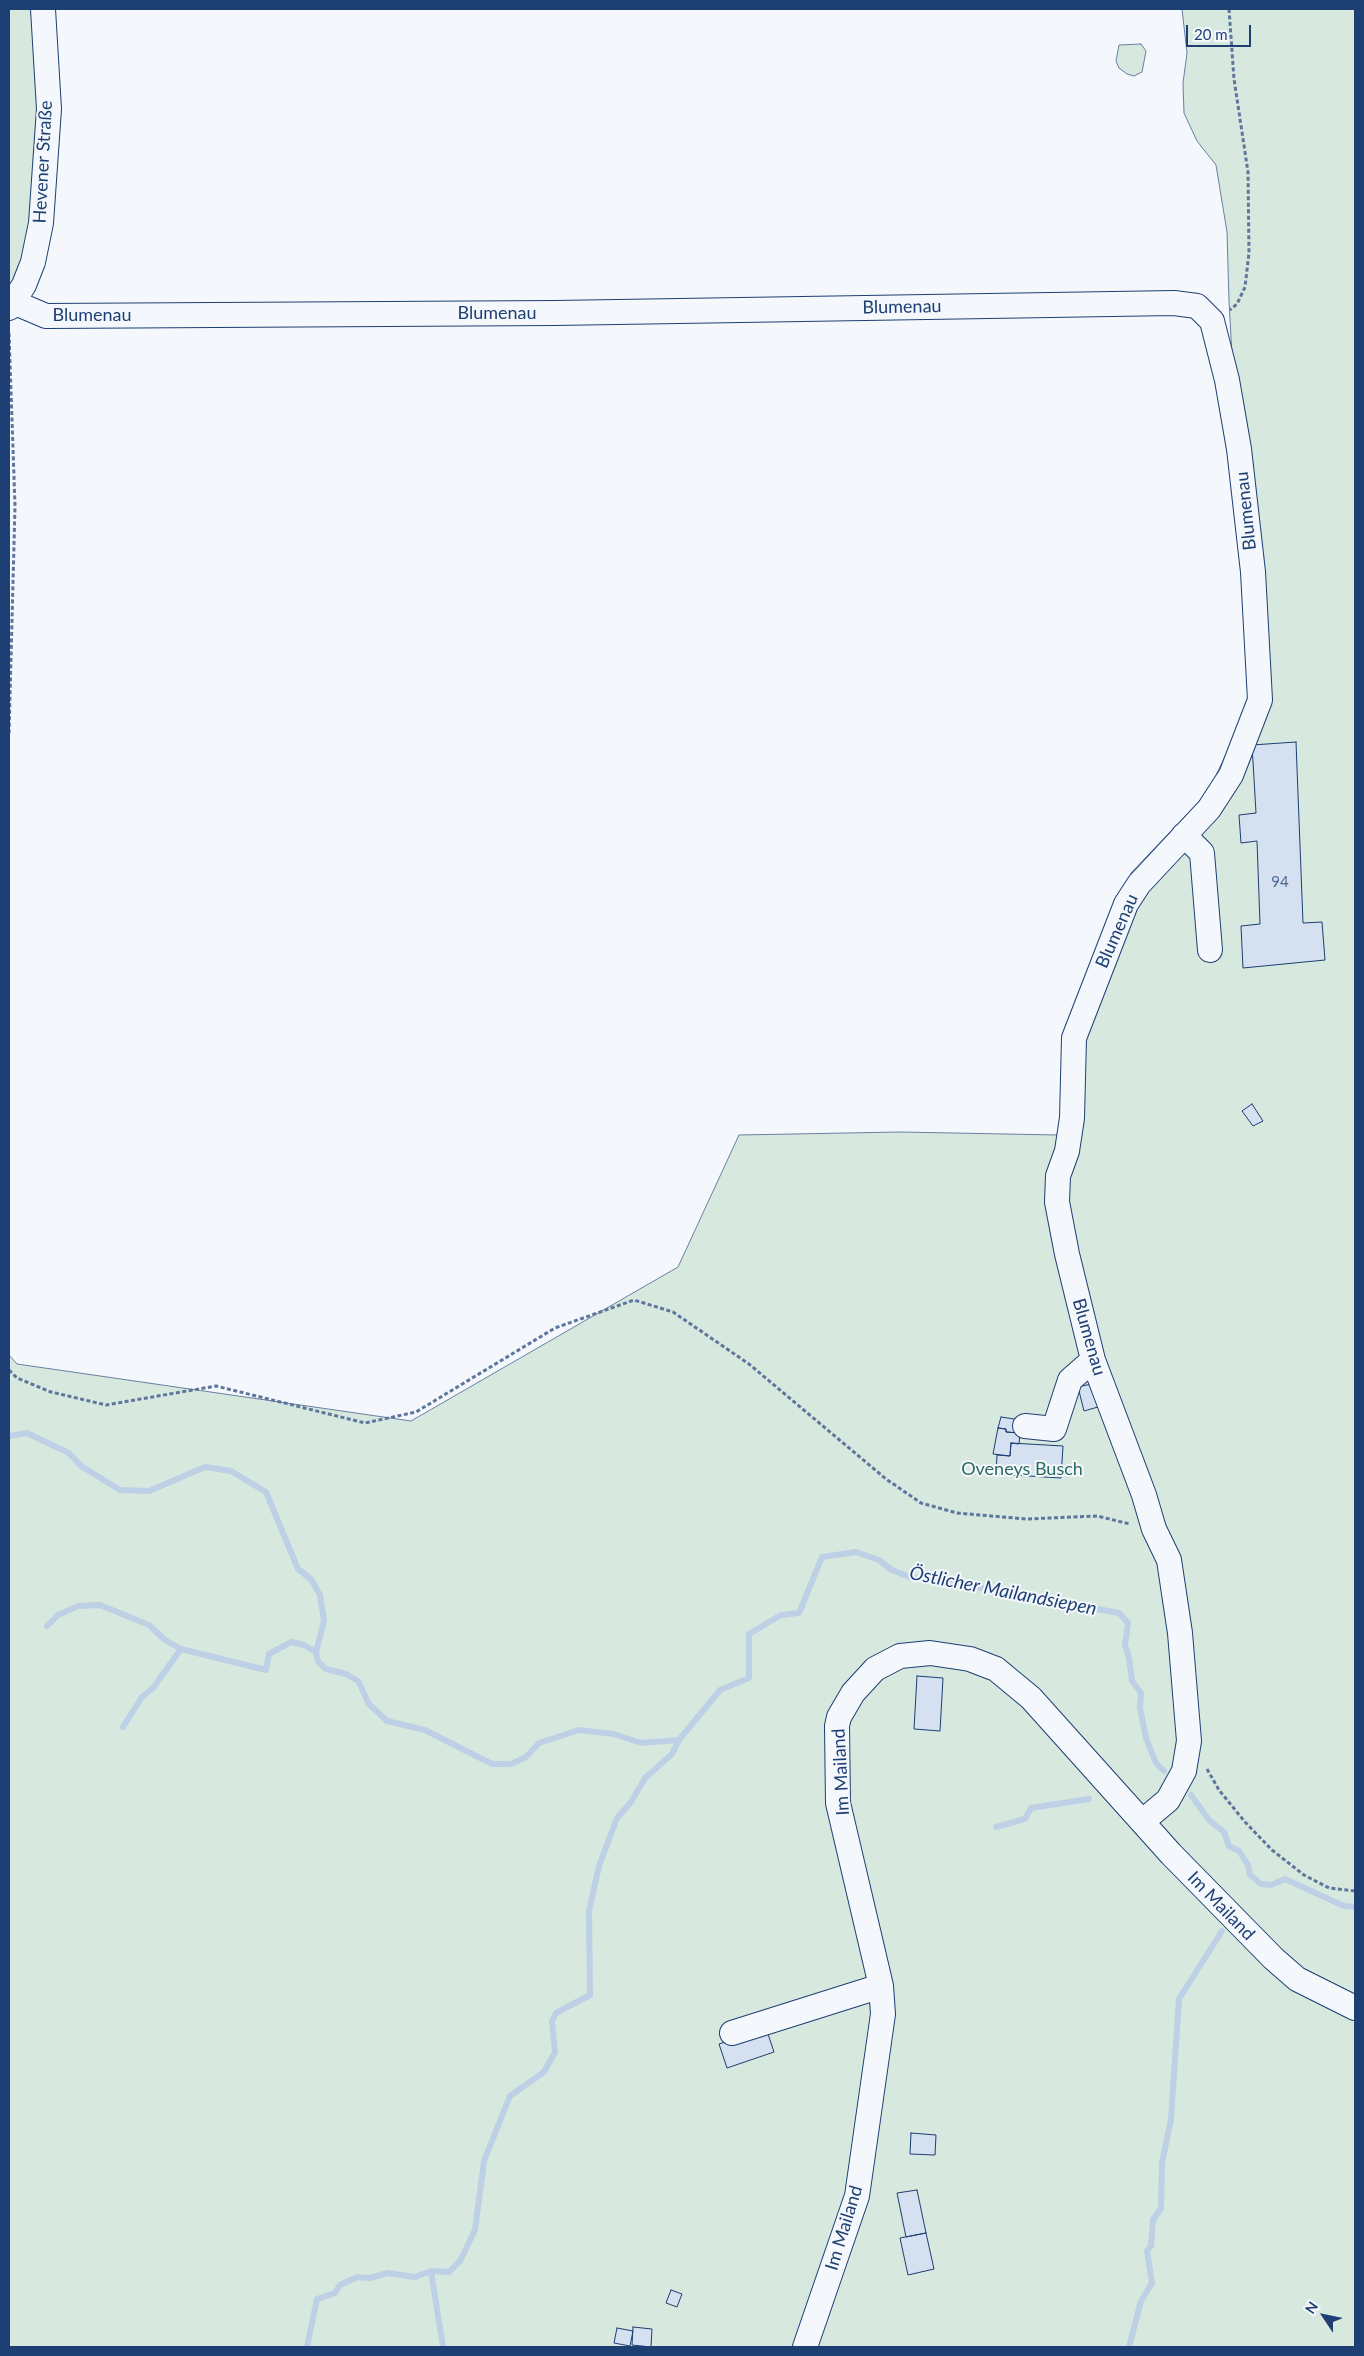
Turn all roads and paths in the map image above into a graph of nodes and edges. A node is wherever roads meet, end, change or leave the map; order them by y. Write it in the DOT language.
graph roads {
  1 [pos="44,9"];
  2 [pos="1229,9"];
  3 [pos="11,305"];
  4 [pos="1212,321"];
  5 [pos="9,333"];
  6 [pos="9,734"];
  7 [pos="1184,835"];
  8 [pos="1210,950"];
  9 [pos="1094,1360"];
  10 [pos="9,1370"];
  11 [pos="1025,1426"];
  12 [pos="1154,1529"];
  13 [pos="1189,1741"];
  14 [pos="1143,1821"];
  15 [pos="1355,1891"];
  16 [pos="881,1986"];
  17 [pos="1355,2008"];
  18 [pos="732,2033"];
  19 [pos="805,2347"];
  1 -- 3 [label="street, Hevener Straße"];
  2 -- 4 [label="path"];
  3 -- 4 [label="street, Blumenau"];
  4 -- 7 [label="street, Blumenau"];
  5 -- 6 [label="path"];
  7 -- 8 [label="street"];
  7 -- 9 [label="street, Blumenau"];
  9 -- 11 [label="street"];
  9 -- 12 [label="street, Blumenau"];
  10 -- 12 [label="path"];
  12 -- 13 [label="street, Blumenau"];
  13 -- 14 [label="street, Blumenau"];
  13 -- 15 [label="path"];
  14 -- 16 [label="street, Im Mailand"];
  14 -- 17 [label="street, Im Mailand"];
  16 -- 18 [label="street"];
  16 -- 19 [label="street, Im Mailand"];
}
